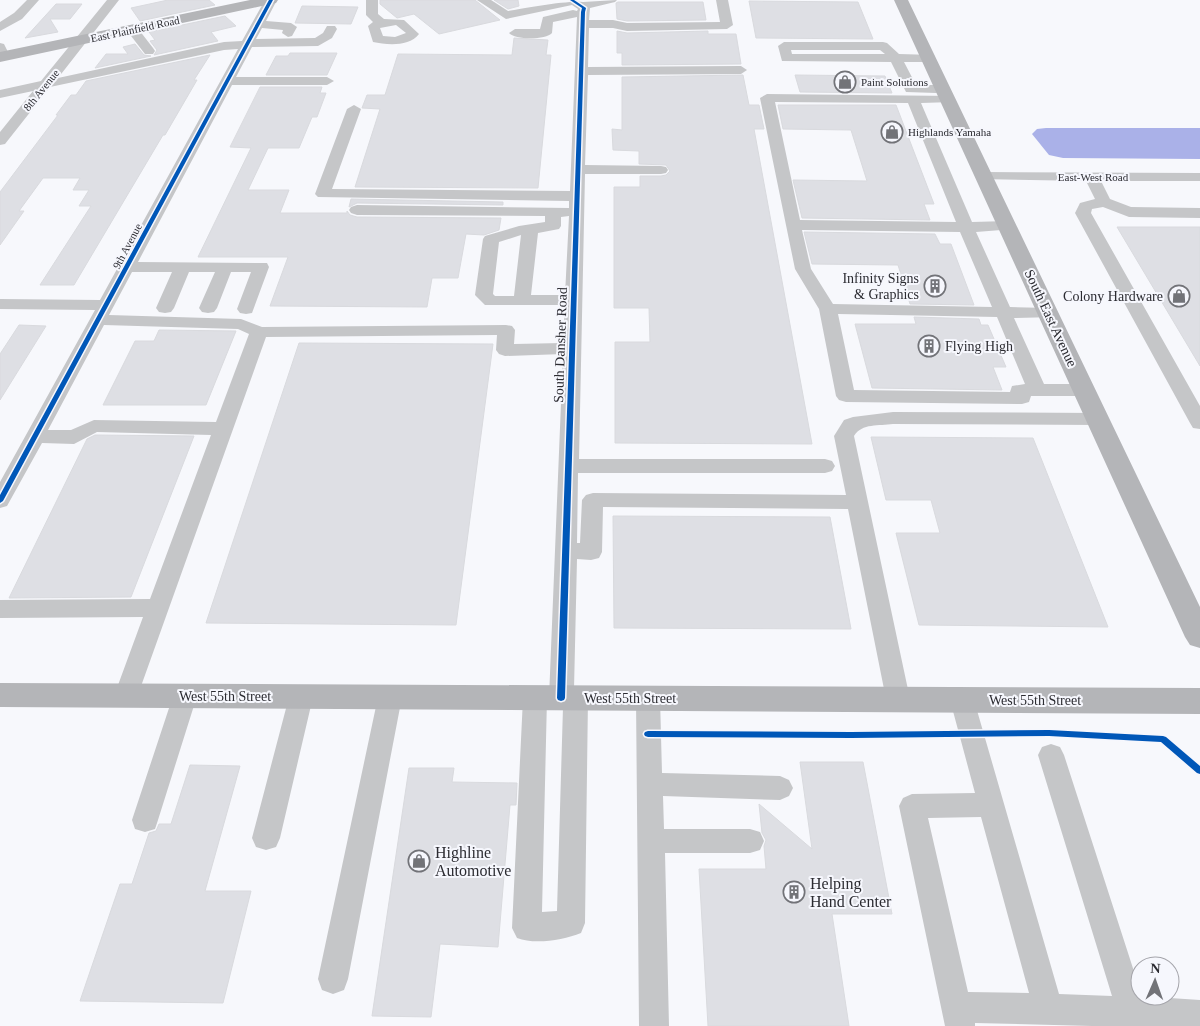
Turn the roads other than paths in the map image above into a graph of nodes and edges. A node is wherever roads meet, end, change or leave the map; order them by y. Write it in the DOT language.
graph roads {
  1 [pos="33,0"];
  2 [pos="113,0"];
  3 [pos="271,0"];
  4 [pos="372,0"];
  5 [pos="483,0"];
  6 [pos="611,0"];
  7 [pos="722,0"];
  8 [pos="902,0"];
  9 [pos="579,9"];
  10 [pos="525,20"];
  11 [pos="547,20"];
  12 [pos="382,23"];
  13 [pos="258,24"];
  14 [pos="0,27"];
  15 [pos="132,29"];
  16 [pos="331,29"];
  17 [pos="515,33"];
  18 [pos="288,34"];
  19 [pos="82,40"];
  20 [pos="247,44"];
  21 [pos="149,51"];
  22 [pos="2,53"];
  23 [pos="898,64"];
  24 [pos="932,64"];
  25 [pos="582,66"];
  26 [pos="740,66"];
  27 [pos="226,81"];
  28 [pos="327,81"];
  29 [pos="45,84"];
  30 [pos="0,94"];
  31 [pos="946,94"];
  32 [pos="913,99"];
  33 [pos="354,109"];
  34 [pos="0,141"];
  35 [pos="578,169"];
  36 [pos="661,170"];
  37 [pos="985,176"];
  38 [pos="1090,177"];
  39 [pos="1200,177"];
  40 [pos="1104,202"];
  41 [pos="577,204"];
  42 [pos="357,210"];
  43 [pos="553,212"];
  44 [pos="1200,213"];
  45 [pos="793,225"];
  46 [pos="1008,226"];
  47 [pos="966,227"];
  48 [pos="530,229"];
  49 [pos="127,267"];
  50 [pos="183,267"];
  51 [pos="225,267"];
  52 [pos="522,300"];
  53 [pos="574,300"];
  54 [pos="0,304"];
  55 [pos="165,308"];
  56 [pos="208,308"];
  57 [pos="246,309"];
  58 [pos="828,309"];
  59 [pos="102,312"];
  60 [pos="1004,312"];
  61 [pos="1048,313"];
  62 [pos="259,332"];
  63 [pos="572,348"];
  64 [pos="1037,390"];
  65 [pos="1085,390"];
  66 [pos="1098,419"];
  67 [pos="1200,423"];
  68 [pos="224,429"];
  69 [pos="36,436"];
  70 [pos="568,466"];
  71 [pos="825,466"];
  72 [pos="0,501"];
  73 [pos="857,502"];
  74 [pos="566,550"];
  75 [pos="158,608"];
  76 [pos="0,609"];
  77 [pos="1200,637"];
  78 [pos="0,695"];
  79 [pos="126,696"];
  80 [pos="185,696"];
  81 [pos="300,696"];
  82 [pos="390,697"];
  83 [pos="557,698"];
  84 [pos="648,698"];
  85 [pos="898,699"];
  86 [pos="962,700"];
  87 [pos="1200,701"];
  88 [pos="1051,755"];
  89 [pos="649,784"];
  90 [pos="780,788"];
  91 [pos="991,805"];
  92 [pos="145,820"];
  93 [pos="266,838"];
  94 [pos="650,841"];
  95 [pos="750,841"];
  96 [pos="333,979"];
  97 [pos="1048,1009"];
  98 [pos="1200,1015"];
  99 [pos="958,1016"];
  100 [pos="1144,1017"];
  101 [pos="654,1026"];
  1 -- 14 [label="street"];
  2 -- 19 [label="street, 8th Avenue"];
  3 -- 13 [label="street, 9th Avenue"];
  3 -- 15 [label="main road, East Plainfield Road"];
  4 -- 12 [label="street"];
  5 -- 9 [label="street"];
  6 -- 9 [label="street"];
  7 -- 9 [label="street"];
  8 -- 24 [label="main road, South East Avenue"];
  9 -- 11 [label="street"];
  9 -- 25 [label="street, South Dansher Road"];
  10 -- 11 [label="street"];
  11 -- 17 [label="street"];
  13 -- 18 [label="street"];
  13 -- 20 [label="street, 9th Avenue"];
  15 -- 19 [label="main road, East Plainfield Road"];
  15 -- 21 [label="street"];
  16 -- 20 [label="street"];
  19 -- 22 [label="main road, East Plainfield Road"];
  19 -- 29 [label="street, 8th Avenue"];
  20 -- 27 [label="street, 9th Avenue"];
  20 -- 29 [label="street"];
  23 -- 23 [label="street"];
  23 -- 24 [label="street"];
  23 -- 31 [label="street"];
  24 -- 31 [label="main road, South East Avenue"];
  25 -- 26 [label="street"];
  25 -- 35 [label="street, South Dansher Road"];
  27 -- 28 [label="street"];
  27 -- 49 [label="street, 9th Avenue"];
  29 -- 30 [label="street"];
  29 -- 34 [label="street, 8th Avenue"];
  31 -- 32 [label="street"];
  31 -- 37 [label="main road, South East Avenue"];
  32 -- 45 [label="street"];
  32 -- 47 [label="street"];
  33 -- 41 [label="street"];
  35 -- 36 [label="street"];
  35 -- 41 [label="street, South Dansher Road"];
  37 -- 38 [label="street, East-West Road"];
  37 -- 46 [label="main road, South East Avenue"];
  38 -- 39 [label="street, East-West Road"];
  38 -- 40 [label="street"];
  40 -- 44 [label="street"];
  40 -- 67 [label="street"];
  41 -- 43 [label="street"];
  41 -- 53 [label="street, South Dansher Road"];
  42 -- 43 [label="street"];
  43 -- 48 [label="street"];
  45 -- 47 [label="street"];
  45 -- 58 [label="street"];
  46 -- 47 [label="street"];
  46 -- 61 [label="main road, South East Avenue"];
  47 -- 60 [label="street"];
  48 -- 52 [label="street"];
  48 -- 52 [label="street"];
  49 -- 50 [label="street"];
  49 -- 59 [label="street, 9th Avenue"];
  50 -- 51 [label="street"];
  50 -- 55 [label="street"];
  51 -- 56 [label="street"];
  51 -- 57 [label="street"];
  52 -- 53 [label="street"];
  53 -- 63 [label="street, South Dansher Road"];
  54 -- 59 [label="street"];
  58 -- 60 [label="street"];
  58 -- 64 [label="street"];
  59 -- 62 [label="street"];
  59 -- 69 [label="street, 9th Avenue"];
  60 -- 61 [label="street"];
  60 -- 64 [label="street"];
  61 -- 65 [label="main road, South East Avenue"];
  62 -- 63 [label="street"];
  62 -- 68 [label="street"];
  63 -- 70 [label="street, South Dansher Road"];
  64 -- 65 [label="street"];
  65 -- 66 [label="main road, South East Avenue"];
  66 -- 73 [label="street"];
  66 -- 77 [label="main road, South East Avenue"];
  68 -- 69 [label="street"];
  68 -- 75 [label="street"];
  69 -- 72 [label="street, 9th Avenue"];
  70 -- 71 [label="street"];
  70 -- 74 [label="street, South Dansher Road"];
  73 -- 74 [label="street"];
  73 -- 85 [label="street"];
  74 -- 83 [label="street, South Dansher Road"];
  75 -- 76 [label="street"];
  75 -- 79 [label="street"];
  78 -- 79 [label="main road, West 55th Street"];
  79 -- 80 [label="main road, West 55th Street"];
  80 -- 81 [label="main road, West 55th Street"];
  80 -- 92 [label="street"];
  81 -- 82 [label="main road, West 55th Street"];
  81 -- 93 [label="street"];
  82 -- 83 [label="main road, West 55th Street"];
  82 -- 96 [label="street"];
  83 -- 83 [label="street"];
  83 -- 84 [label="main road, West 55th Street"];
  84 -- 85 [label="main road, West 55th Street"];
  84 -- 89 [label="street"];
  85 -- 86 [label="main road, West 55th Street"];
  86 -- 87 [label="main road, West 55th Street"];
  86 -- 91 [label="street"];
  88 -- 100 [label="street"];
  89 -- 90 [label="street"];
  89 -- 94 [label="street"];
  91 -- 97 [label="street"];
  91 -- 99 [label="street"];
  94 -- 95 [label="street"];
  94 -- 101 [label="street"];
  97 -- 99 [label="street"];
  97 -- 100 [label="street"];
  98 -- 100 [label="street"];
}
